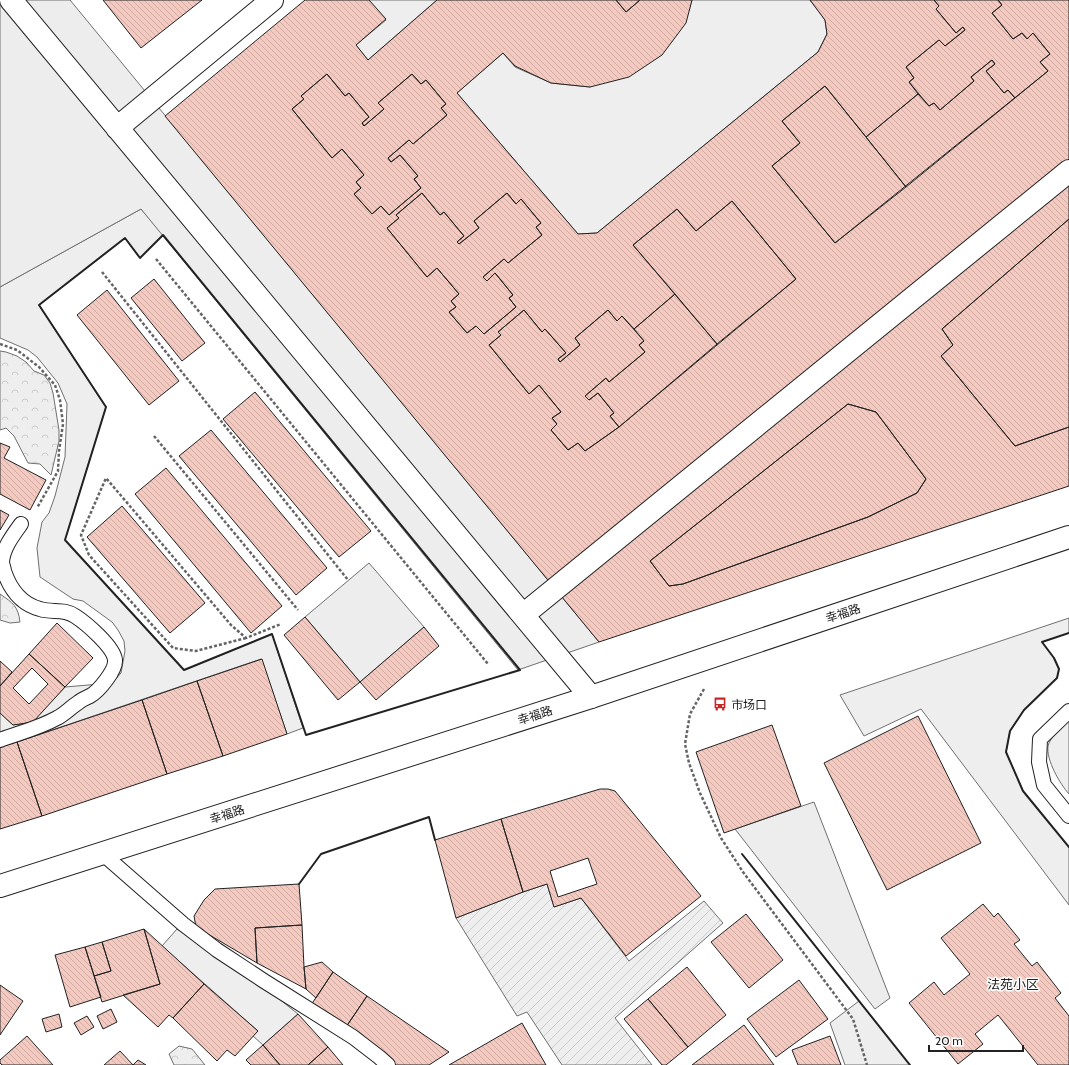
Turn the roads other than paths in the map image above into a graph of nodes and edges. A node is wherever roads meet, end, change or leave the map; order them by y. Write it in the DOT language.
graph roads {
  1 [pos="11,0"];
  2 [pos="272,0"];
  3 [pos="117,128"];
  4 [pos="1069,171"];
  5 [pos="21,524"];
  6 [pos="1069,537"];
  7 [pos="523,615"];
  8 [pos="590,697"];
  9 [pos="1069,711"];
  10 [pos="0,740"];
  11 [pos="1069,816"];
  12 [pos="103,854"];
  13 [pos="0,886"];
  14 [pos="388,1065"];
  1 -- 3 [label="street"];
  2 -- 3 [label="street"];
  3 -- 7 [label="street"];
  4 -- 7 [label="street"];
  5 -- 10 [label="lane"];
  6 -- 8 [label="street, 幸福路"];
  7 -- 8 [label="street"];
  8 -- 12 [label="street, 幸福路"];
  9 -- 11 [label="lane"];
  12 -- 13 [label="street, 幸福路"];
  12 -- 14 [label="lane"];
}
